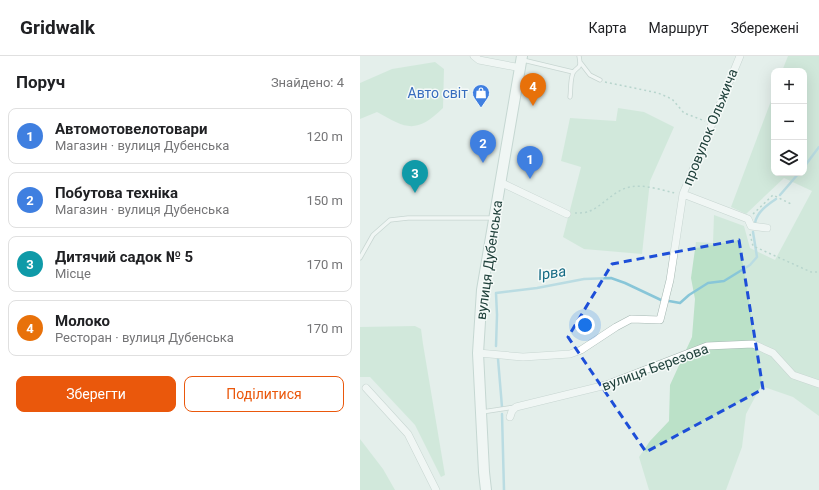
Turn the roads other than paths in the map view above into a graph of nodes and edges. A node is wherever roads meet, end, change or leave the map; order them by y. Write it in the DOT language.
graph roads {
  1 [pos="474,56"];
  2 [pos="579,56"];
  3 [pos="740,56"];
  4 [pos="522,61"];
  5 [pos="580,62"];
  6 [pos="573,72"];
  7 [pos="600,80"];
  8 [pos="570,97"];
  9 [pos="500,182"];
  10 [pos="683,194"];
  11 [pos="567,214"];
  12 [pos="495,218"];
  13 [pos="767,228"];
  14 [pos="360,258"];
  15 [pos="478,353"];
  16 [pos="819,384"];
  17 [pos="366,388"];
  18 [pos="516,407"];
  19 [pos="480,412"];
  20 [pos="510,417"];
  21 [pos="436,490"];
  22 [pos="486,490"];
  1 -- 4 [label="street"];
  2 -- 5 [label="lane"];
  3 -- 10 [label="street, провулок Ольжича"];
  4 -- 6 [label="lane"];
  4 -- 9 [label="main road, вулиця Дубенська"];
  5 -- 6 [label="lane"];
  5 -- 7 [label="lane"];
  6 -- 8 [label="lane"];
  9 -- 11 [label="street"];
  9 -- 12 [label="main road, вулиця Дубенська"];
  10 -- 13 [label="street, провулок Ольжича"];
  10 -- 15 [label="street"];
  12 -- 14 [label="lane"];
  12 -- 15 [label="main road, вулиця Дубенська"];
  15 -- 19 [label="main road, вулиця Дубенська"];
  16 -- 18 [label="street, вулиця Березова"];
  17 -- 21 [label="street"];
  18 -- 19 [label="lane"];
  18 -- 20 [label="street"];
  19 -- 22 [label="main road, вулиця Дубенська"];
}
